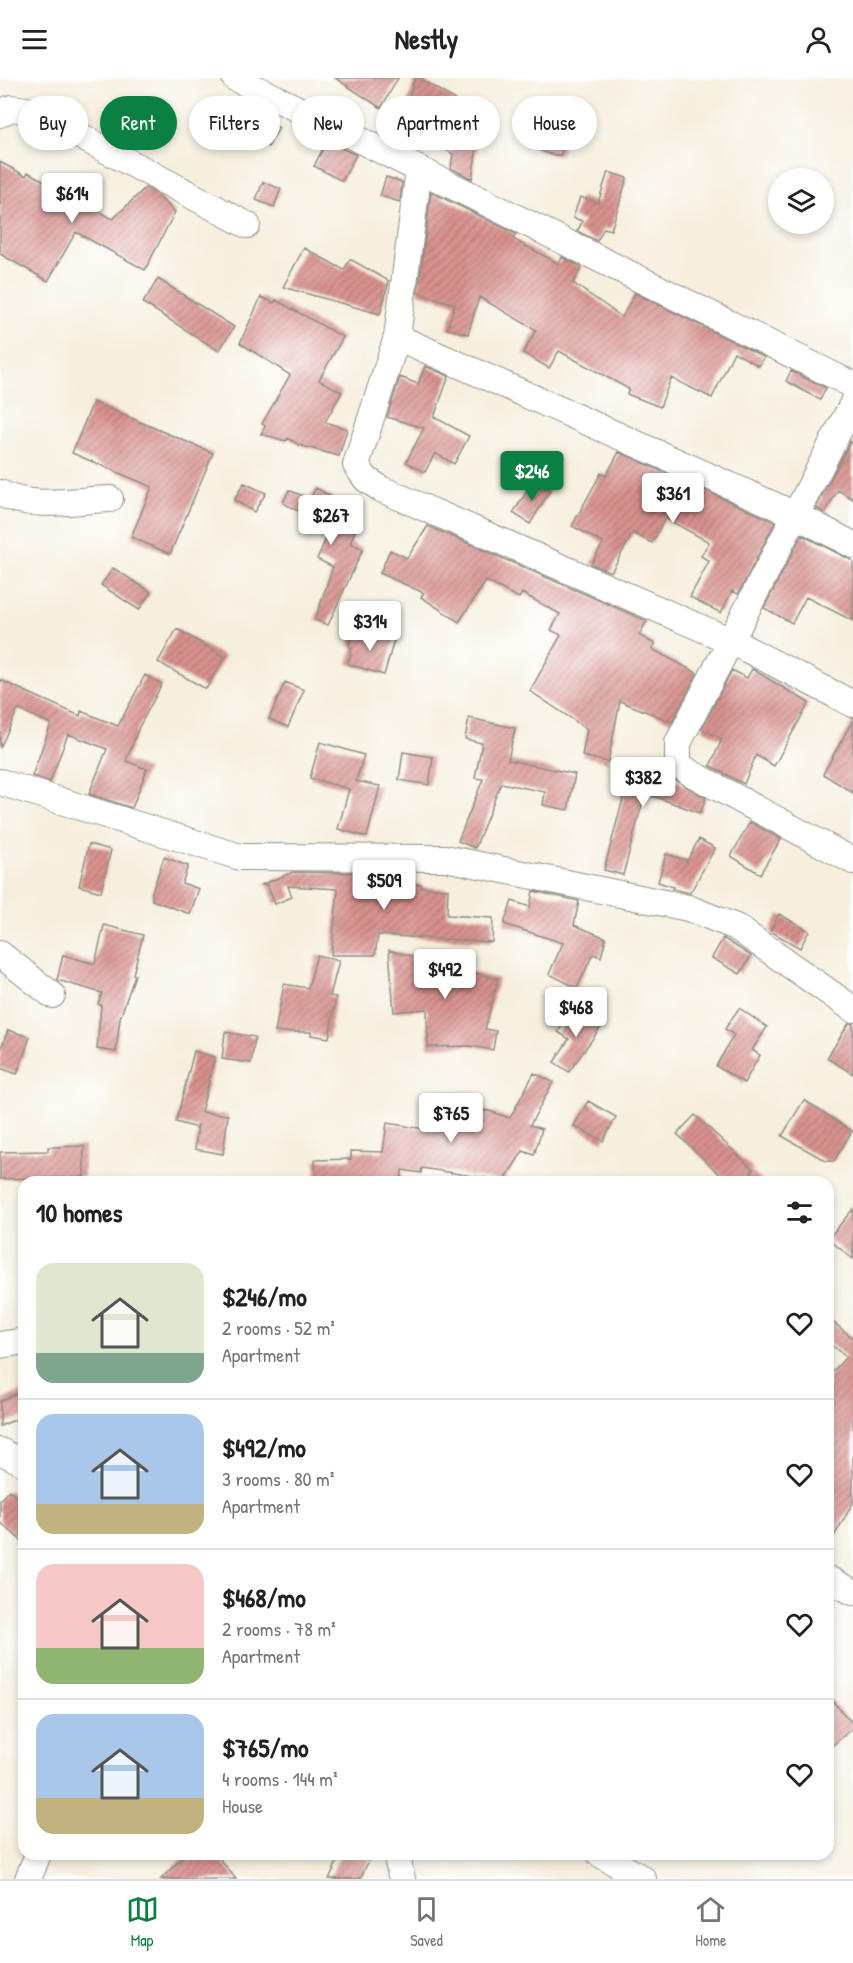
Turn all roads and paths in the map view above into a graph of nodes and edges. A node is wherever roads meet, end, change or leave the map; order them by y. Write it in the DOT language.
graph roads {
  1 [pos="235,78"];
  2 [pos="0,114"];
  3 [pos="418,169"];
  4 [pos="247,225"];
  5 [pos="397,337"];
  6 [pos="853,385"];
  7 [pos="853,404"];
  8 [pos="0,493"];
  9 [pos="110,499"];
  10 [pos="796,515"];
  11 [pos="853,545"];
  12 [pos="731,641"];
  13 [pos="853,704"];
  14 [pos="0,782"];
  15 [pos="853,861"];
  16 [pos="0,954"];
  17 [pos="52,995"];
  18 [pos="853,1009"];
  19 [pos="18,1342"];
  20 [pos="0,1345"];
  21 [pos="0,1451"];
  22 [pos="18,1460"];
  23 [pos="834,1582"];
  24 [pos="853,1592"];
  25 [pos="36,1860"];
  26 [pos="397,1860"];
  27 [pos="610,1860"];
  28 [pos="28,1879"];
  29 [pos="402,1879"];
  30 [pos="643,1879"];
  1 -- 3 [label="street"];
  2 -- 4 [label="street"];
  3 -- 5 [label="street"];
  3 -- 6 [label="street"];
  5 -- 10 [label="street"];
  5 -- 12 [label="street"];
  7 -- 10 [label="street"];
  8 -- 9 [label="street"];
  10 -- 11 [label="street"];
  10 -- 12 [label="street"];
  12 -- 13 [label="street"];
  12 -- 15 [label="street"];
  14 -- 18 [label="street"];
  16 -- 17 [label="street"];
  19 -- 20 [label="street"];
  21 -- 22 [label="street"];
  23 -- 24 [label="street"];
  25 -- 28 [label="street"];
  26 -- 29 [label="street"];
  27 -- 30 [label="street"];
}
